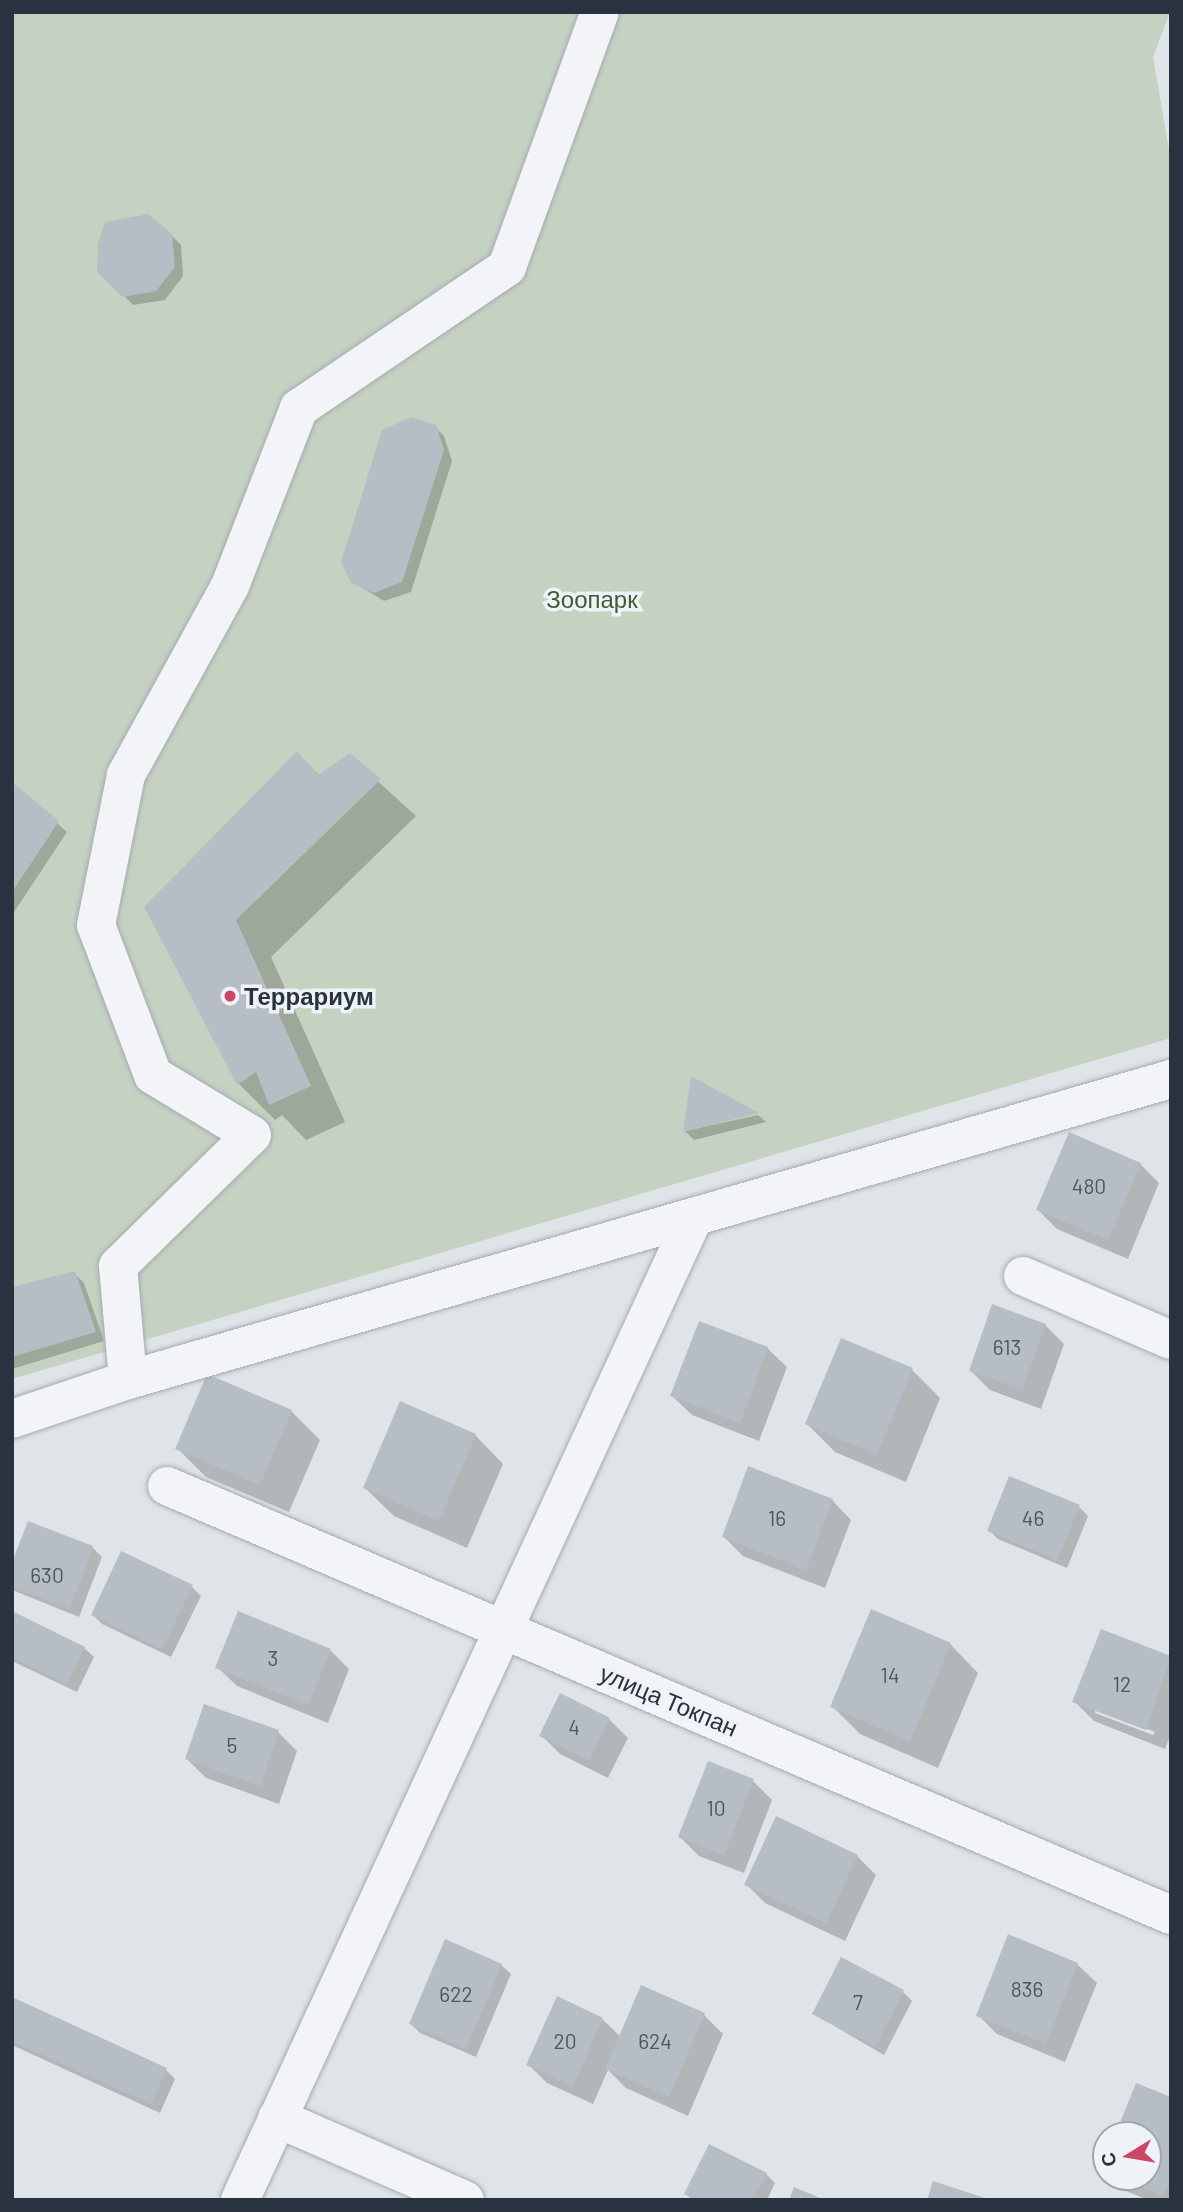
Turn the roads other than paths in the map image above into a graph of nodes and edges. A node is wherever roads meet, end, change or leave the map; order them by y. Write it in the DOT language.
graph roads {
  1 [pos="600,12"];
  2 [pos="1171,1079"];
  3 [pos="694,1217"];
  4 [pos="1023,1276"];
  5 [pos="1171,1340"];
  6 [pos="128,1380"];
  7 [pos="12,1419"];
  8 [pos="167,1486"];
  9 [pos="505,1629"];
  10 [pos="1171,1915"];
  11 [pos="277,2118"];
  12 [pos="240,2200"];
  13 [pos="465,2200"];
  1 -- 6 [label="street"];
  2 -- 3 [label="street"];
  3 -- 6 [label="street"];
  3 -- 9 [label="street"];
  4 -- 5 [label="street"];
  6 -- 7 [label="street"];
  8 -- 9 [label="street, улица Токпан"];
  9 -- 10 [label="street, улица Токпан"];
  9 -- 11 [label="street"];
  11 -- 12 [label="street"];
  11 -- 13 [label="street"];
}
